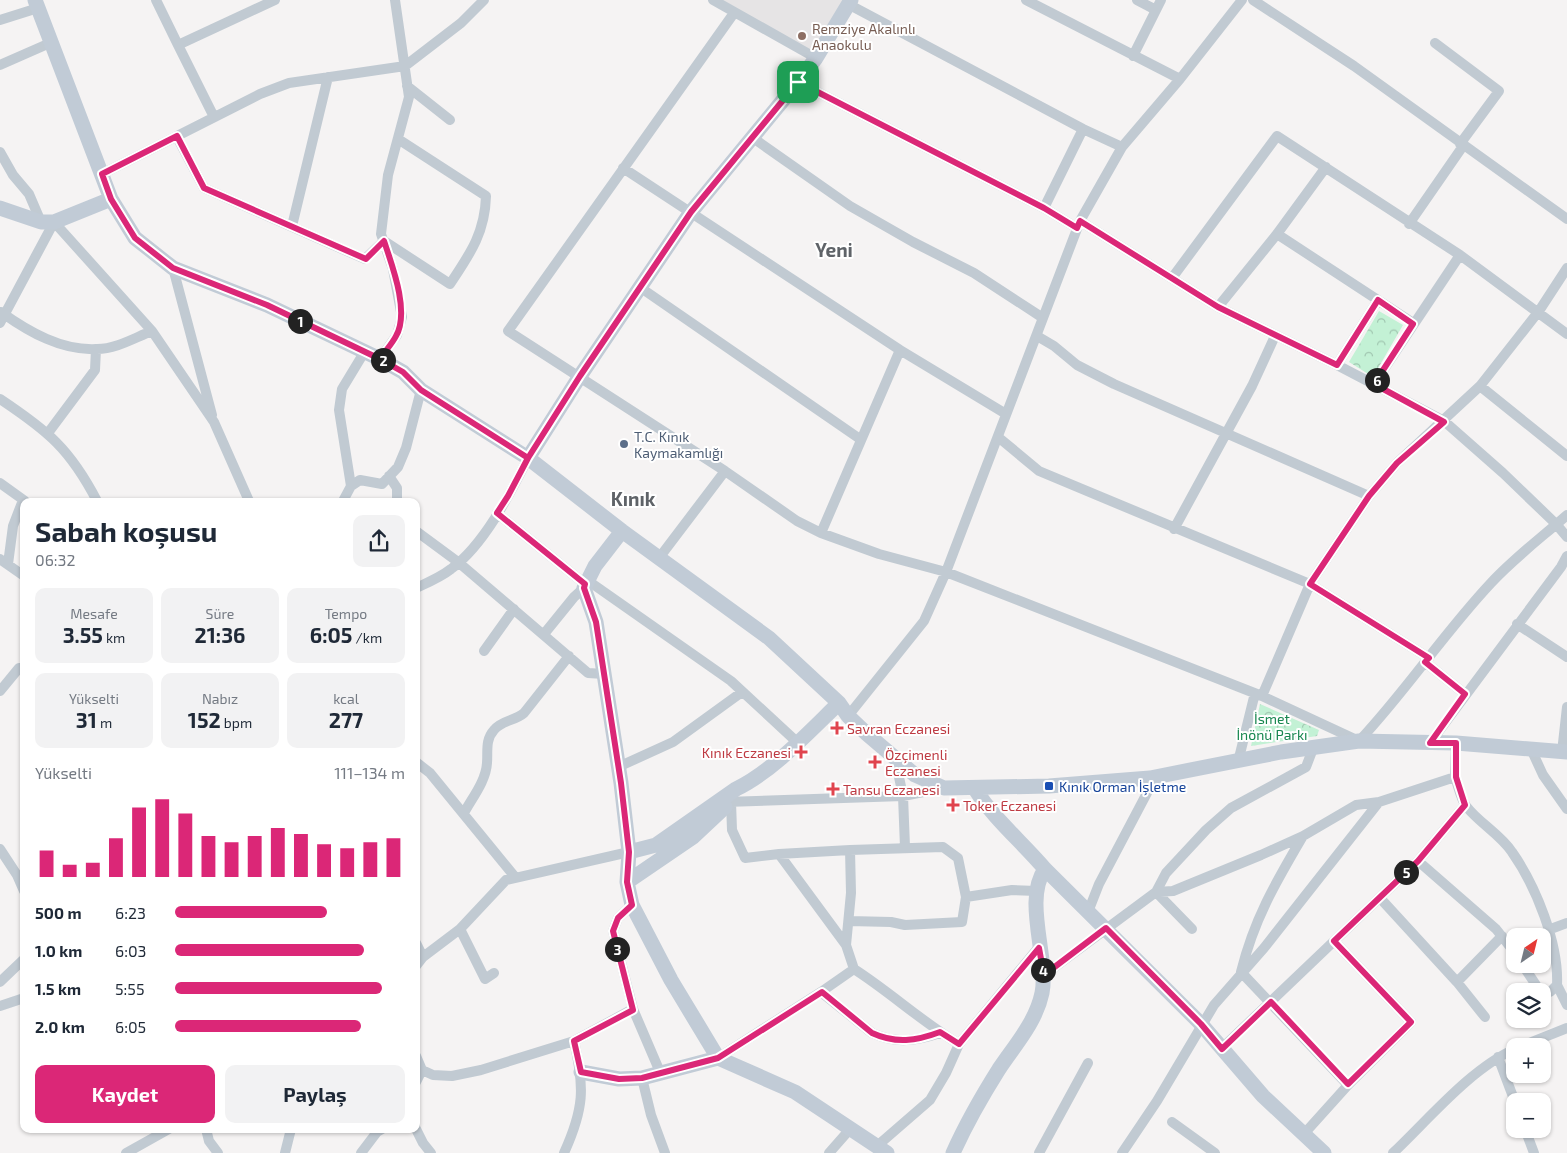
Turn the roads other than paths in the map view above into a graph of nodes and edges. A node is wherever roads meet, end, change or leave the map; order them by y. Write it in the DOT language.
graph roads {
  1 [pos="156,0"];
  2 [pos="275,0"];
  3 [pos="395,0"];
  4 [pos="484,0"];
  5 [pos="713,0"];
  6 [pos="1026,0"];
  7 [pos="1137,0"];
  8 [pos="1161,0"];
  9 [pos="1242,0"];
  10 [pos="1253,0"];
  11 [pos="849,2"];
  12 [pos="37,4"];
  13 [pos="1156,10"];
  14 [pos="734,13"];
  15 [pos="0,20"];
  16 [pos="50,43"];
  17 [pos="1435,43"];
  18 [pos="178,45"];
  19 [pos="1133,56"];
  20 [pos="816,58"];
  21 [pos="0,65"];
  22 [pos="405,66"];
  23 [pos="328,78"];
  24 [pos="1180,79"];
  25 [pos="798,82"];
  26 [pos="407,86"];
  27 [pos="214,117"];
  28 [pos="450,120"];
  29 [pos="1083,129"];
  30 [pos="177,136"];
  31 [pos="753,138"];
  32 [pos="398,139"];
  33 [pos="1462,145"];
  34 [pos="1122,147"];
  35 [pos="0,152"];
  36 [pos="1326,167"];
  37 [pos="623,168"];
  38 [pos="102,174"];
  39 [pos="111,199"];
  40 [pos="0,208"];
  41 [pos="1044,208"];
  42 [pos="691,212"];
  43 [pos="1567,219"];
  44 [pos="47,222"];
  45 [pos="1410,224"];
  46 [pos="1078,225"];
  47 [pos="292,226"];
  48 [pos="1277,234"];
  49 [pos="384,241"];
  50 [pos="1460,255"];
  51 [pos="173,268"];
  52 [pos="1567,268"];
  53 [pos="1172,278"];
  54 [pos="641,288"];
  55 [pos="1378,300"];
  56 [pos="1218,307"];
  57 [pos="1538,311"];
  58 [pos="2,317"];
  59 [pos="1043,318"];
  60 [pos="1413,324"];
  61 [pos="152,331"];
  62 [pos="1567,334"];
  63 [pos="1037,336"];
  64 [pos="1275,336"];
  65 [pos="96,350"];
  66 [pos="900,350"];
  67 [pos="365,351"];
  68 [pos="380,359"];
  69 [pos="1337,365"];
  70 [pos="580,376"];
  71 [pos="1374,384"];
  72 [pos="1480,386"];
  73 [pos="421,390"];
  74 [pos="0,399"];
  75 [pos="1006,414"];
  76 [pos="214,422"];
  77 [pos="1444,422"];
  78 [pos="1225,432"];
  79 [pos="48,433"];
  80 [pos="998,437"];
  81 [pos="860,439"];
  82 [pos="1567,456"];
  83 [pos="528,458"];
  84 [pos="725,470"];
  85 [pos="389,476"];
  86 [pos="0,483"];
  87 [pos="351,486"];
  88 [pos="1369,496"];
  89 [pos="20,498"];
  90 [pos="95,498"];
  91 [pos="248,498"];
  92 [pos="345,498"];
  93 [pos="397,498"];
  94 [pos="20,510"];
  95 [pos="497,513"];
  96 [pos="1567,515"];
  97 [pos="1556,524"];
  98 [pos="1174,529"];
  99 [pos="622,531"];
  100 [pos="821,533"];
  101 [pos="420,534"];
  102 [pos="1567,537"];
  103 [pos="1567,556"];
  104 [pos="659,558"];
  105 [pos="4,561"];
  106 [pos="458,562"];
  107 [pos="946,572"];
  108 [pos="20,573"];
  109 [pos="585,584"];
  110 [pos="1310,584"];
  111 [pos="420,586"];
  112 [pos="514,609"];
  113 [pos="1517,624"];
  114 [pos="544,634"];
  115 [pos="484,651"];
  116 [pos="569,656"];
  117 [pos="1567,657"];
  118 [pos="1427,660"];
  119 [pos="20,668"];
  120 [pos="604,674"];
  121 [pos="0,691"];
  122 [pos="742,692"];
  123 [pos="1465,694"];
  124 [pos="1258,695"];
  125 [pos="839,703"];
  126 [pos="1567,707"];
  127 [pos="848,716"];
  128 [pos="1359,741"];
  129 [pos="798,743"];
  130 [pos="1430,743"];
  131 [pos="1456,743"];
  132 [pos="1314,746"];
  133 [pos="1531,749"];
  134 [pos="1565,752"];
  135 [pos="895,758"];
  136 [pos="1238,762"];
  137 [pos="420,765"];
  138 [pos="618,767"];
  139 [pos="1456,777"];
  140 [pos="1150,778"];
  141 [pos="944,788"];
  142 [pos="975,789"];
  143 [pos="903,796"];
  144 [pos="725,802"];
  145 [pos="1379,802"];
  146 [pos="1465,805"];
  147 [pos="1567,809"];
  148 [pos="464,813"];
  149 [pos="1303,836"];
  150 [pos="905,847"];
  151 [pos="0,849"];
  152 [pos="850,850"];
  153 [pos="629,852"];
  154 [pos="779,854"];
  155 [pos="1418,861"];
  156 [pos="1045,869"];
  157 [pos="515,877"];
  158 [pos="20,882"];
  159 [pos="627,882"];
  160 [pos="1037,891"];
  161 [pos="1156,892"];
  162 [pos="966,897"];
  163 [pos="1380,898"];
  164 [pos="632,905"];
  165 [pos="1088,912"];
  166 [pos="849,921"];
  167 [pos="1567,924"];
  168 [pos="1106,928"];
  169 [pos="1547,928"];
  170 [pos="460,929"];
  171 [pos="1192,929"];
  172 [pos="1551,929"];
  173 [pos="1502,936"];
  174 [pos="1334,941"];
  175 [pos="1506,941"];
  176 [pos="1551,941"];
  177 [pos="846,945"];
  178 [pos="1039,948"];
  179 [pos="420,962"];
  180 [pos="20,963"];
  181 [pos="854,969"];
  182 [pos="1241,972"];
  183 [pos="494,973"];
  184 [pos="1044,975"];
  185 [pos="0,982"];
  186 [pos="1457,982"];
  187 [pos="1557,985"];
  188 [pos="1551,991"];
  189 [pos="822,992"];
  190 [pos="20,999"];
  191 [pos="1271,1002"];
  192 [pos="1567,1004"];
  193 [pos="0,1006"];
  194 [pos="633,1010"];
  195 [pos="1485,1017"];
  196 [pos="1201,1024"];
  197 [pos="1567,1028"];
  198 [pos="940,1032"];
  199 [pos="1542,1038"];
  200 [pos="574,1041"];
  201 [pos="959,1044"];
  202 [pos="1222,1049"];
  203 [pos="1506,1053"];
  204 [pos="1498,1057"];
  205 [pos="718,1058"];
  206 [pos="1088,1063"];
  207 [pos="420,1065"];
  208 [pos="422,1070"];
  209 [pos="581,1072"];
  210 [pos="660,1072"];
  211 [pos="420,1074"];
  212 [pos="642,1078"];
  213 [pos="1348,1084"];
  214 [pos="1512,1093"];
  215 [pos="1172,1122"];
  216 [pos="851,1128"];
  217 [pos="162,1133"];
  218 [pos="207,1133"];
  219 [pos="290,1133"];
  220 [pos="378,1133"];
  221 [pos="418,1133"];
  222 [pos="1303,1135"];
  223 [pos="1528,1138"];
  224 [pos="882,1150"];
  225 [pos="365,1151"];
  226 [pos="128,1152"];
  227 [pos="218,1153"];
  228 [pos="285,1153"];
  229 [pos="431,1153"];
  230 [pos="564,1153"];
  231 [pos="665,1153"];
  232 [pos="829,1153"];
  233 [pos="953,1153"];
  234 [pos="1038,1153"];
  235 [pos="1122,1153"];
  236 [pos="1215,1153"];
  237 [pos="1324,1153"];
  238 [pos="1393,1153"];
  239 [pos="1534,1153"];
  1 -- 18 [label="street"];
  2 -- 18 [label="street"];
  3 -- 22 [label="street"];
  4 -- 22 [label="street"];
  5 -- 14 [label="street"];
  6 -- 19 [label="street"];
  7 -- 13 [label="street"];
  8 -- 13 [label="street"];
  9 -- 24 [label="street"];
  10 -- 33 [label="street"];
  11 -- 20 [label="street"];
  11 -- 29 [label="street"];
  12 -- 15 [label="street"];
  12 -- 16 [label="street"];
  13 -- 19 [label="street"];
  14 -- 20 [label="street"];
  14 -- 37 [label="street"];
  16 -- 21 [label="street"];
  16 -- 38 [label="street"];
  17 -- 33 [label="street"];
  18 -- 27 [label="street"];
  19 -- 24 [label="street"];
  20 -- 25 [label="street"];
  22 -- 23 [label="street"];
  22 -- 26 [label="street"];
  23 -- 27 [label="street"];
  23 -- 47 [label="street"];
  24 -- 34 [label="street"];
  25 -- 31 [label="street"];
  25 -- 41 [label="street"];
  26 -- 28 [label="street"];
  26 -- 32 [label="street"];
  27 -- 30 [label="street"];
  29 -- 34 [label="street"];
  29 -- 41 [label="street"];
  30 -- 38 [label="street"];
  30 -- 47 [label="street"];
  31 -- 42 [label="street"];
  31 -- 59 [label="street"];
  32 -- 49 [label="street"];
  32 -- 49 [label="street"];
  33 -- 43 [label="street"];
  33 -- 45 [label="street"];
  34 -- 46 [label="street"];
  35 -- 44 [label="street"];
  36 -- 45 [label="street"];
  36 -- 48 [label="street"];
  36 -- 53 [label="street"];
  37 -- 42 [label="street"];
  37 -- 70 [label="street"];
  38 -- 39 [label="street"];
  39 -- 44 [label="street"];
  39 -- 51 [label="street"];
  40 -- 44 [label="street"];
  41 -- 46 [label="street"];
  42 -- 54 [label="street"];
  42 -- 66 [label="street"];
  44 -- 58 [label="street"];
  44 -- 61 [label="street"];
  45 -- 50 [label="street"];
  46 -- 53 [label="street"];
  46 -- 59 [label="street"];
  47 -- 49 [label="street"];
  48 -- 55 [label="street"];
  48 -- 56 [label="street"];
  49 -- 68 [label="street"];
  50 -- 57 [label="street"];
  50 -- 60 [label="street"];
  51 -- 67 [label="street"];
  51 -- 76 [label="street"];
  52 -- 57 [label="street"];
  53 -- 56 [label="street"];
  54 -- 70 [label="street"];
  54 -- 81 [label="street"];
  55 -- 60 [label="street"];
  55 -- 69 [label="street"];
  56 -- 64 [label="street"];
  57 -- 62 [label="street"];
  57 -- 72 [label="street"];
  58 -- 65 [label="street"];
  59 -- 63 [label="street"];
  60 -- 71 [label="street"];
  61 -- 65 [label="street"];
  61 -- 76 [label="street"];
  63 -- 75 [label="street"];
  63 -- 78 [label="street"];
  64 -- 69 [label="street"];
  64 -- 78 [label="street"];
  65 -- 79 [label="street"];
  66 -- 75 [label="street"];
  66 -- 81 [label="street"];
  67 -- 68 [label="street"];
  67 -- 87 [label="street"];
  68 -- 73 [label="street"];
  69 -- 71 [label="street"];
  70 -- 83 [label="street"];
  70 -- 84 [label="street"];
  71 -- 77 [label="street"];
  72 -- 77 [label="street"];
  72 -- 82 [label="street"];
  73 -- 83 [label="street"];
  73 -- 85 [label="street"];
  74 -- 79 [label="street"];
  75 -- 80 [label="street"];
  76 -- 91 [label="street"];
  77 -- 88 [label="street"];
  77 -- 97 [label="street"];
  78 -- 88 [label="street"];
  78 -- 98 [label="street"];
  79 -- 90 [label="street"];
  80 -- 98 [label="street"];
  80 -- 107 [label="street"];
  81 -- 100 [label="street"];
  83 -- 95 [label="street"];
  83 -- 99 [label="street"];
  84 -- 100 [label="street"];
  84 -- 104 [label="street"];
  85 -- 87 [label="street"];
  85 -- 93 [label="street"];
  86 -- 89 [label="street"];
  87 -- 92 [label="street"];
  88 -- 110 [label="street"];
  94 -- 105 [label="street"];
  95 -- 106 [label="street"];
  95 -- 109 [label="street"];
  96 -- 97 [label="street"];
  97 -- 102 [label="street"];
  97 -- 118 [label="street"];
  98 -- 110 [label="street"];
  99 -- 104 [label="street"];
  99 -- 109 [label="street"];
  100 -- 107 [label="street"];
  101 -- 106 [label="street"];
  103 -- 113 [label="street"];
  104 -- 125 [label="street"];
  105 -- 108 [label="street"];
  106 -- 111 [label="street"];
  106 -- 112 [label="street"];
  107 -- 124 [label="street"];
  107 -- 127 [label="street"];
  109 -- 114 [label="street"];
  109 -- 120 [label="street"];
  109 -- 122 [label="street"];
  110 -- 118 [label="street"];
  110 -- 124 [label="street"];
  112 -- 114 [label="street"];
  112 -- 115 [label="street"];
  113 -- 117 [label="street"];
  113 -- 123 [label="street"];
  114 -- 116 [label="street"];
  116 -- 120 [label="street"];
  116 -- 148 [label="street"];
  118 -- 123 [label="street"];
  118 -- 128 [label="street"];
  119 -- 121 [label="street"];
  120 -- 138 [label="street"];
  122 -- 129 [label="street"];
  122 -- 138 [label="street"];
  123 -- 130 [label="street"];
  124 -- 128 [label="street"];
  124 -- 136 [label="street"];
  125 -- 127 [label="street"];
  125 -- 129 [label="street"];
  126 -- 134 [label="street"];
  127 -- 135 [label="street"];
  128 -- 130 [label="street"];
  128 -- 132 [label="street"];
  129 -- 144 [label="street"];
  130 -- 131 [label="street"];
  131 -- 133 [label="street"];
  131 -- 139 [label="street"];
  132 -- 136 [label="street"];
  132 -- 161 [label="street"];
  133 -- 134 [label="street"];
  133 -- 147 [label="street"];
  135 -- 141 [label="street"];
  135 -- 143 [label="street"];
  136 -- 140 [label="street"];
  137 -- 148 [label="street"];
  138 -- 153 [label="street"];
  139 -- 145 [label="street"];
  139 -- 146 [label="street"];
  140 -- 142 [label="street"];
  140 -- 165 [label="street"];
  141 -- 142 [label="street"];
  141 -- 143 [label="street"];
  142 -- 156 [label="street"];
  143 -- 144 [label="street"];
  143 -- 150 [label="street"];
  144 -- 153 [label="street"];
  144 -- 154 [label="street"];
  144 -- 159 [label="street"];
  145 -- 149 [label="street"];
  145 -- 182 [label="street"];
  146 -- 155 [label="street"];
  146 -- 169 [label="street"];
  148 -- 157 [label="street"];
  149 -- 161 [label="street"];
  149 -- 182 [label="street"];
  150 -- 152 [label="street"];
  150 -- 162 [label="street"];
  151 -- 158 [label="street"];
  152 -- 154 [label="street"];
  152 -- 166 [label="street"];
  153 -- 157 [label="street"];
  153 -- 159 [label="street"];
  154 -- 177 [label="street"];
  155 -- 163 [label="street"];
  155 -- 173 [label="street"];
  156 -- 160 [label="street"];
  156 -- 165 [label="street"];
  157 -- 170 [label="street"];
  159 -- 164 [label="street"];
  160 -- 162 [label="street"];
  160 -- 178 [label="street"];
  161 -- 168 [label="street"];
  161 -- 171 [label="street"];
  162 -- 166 [label="street"];
  163 -- 174 [label="street"];
  163 -- 186 [label="street"];
  164 -- 194 [label="street"];
  164 -- 205 [label="street"];
  165 -- 168 [label="street"];
  166 -- 177 [label="street"];
  167 -- 172 [label="street"];
  168 -- 184 [label="street"];
  168 -- 196 [label="street"];
  170 -- 179 [label="street"];
  170 -- 183 [label="street"];
  173 -- 175 [label="street"];
  173 -- 186 [label="street"];
  174 -- 191 [label="street"];
  174 -- 213 [label="street"];
  176 -- 187 [label="street"];
  177 -- 181 [label="street"];
  178 -- 184 [label="street"];
  178 -- 201 [label="street"];
  180 -- 185 [label="street"];
  181 -- 189 [label="street"];
  181 -- 198 [label="street"];
  182 -- 191 [label="street"];
  182 -- 196 [label="street"];
  184 -- 233 [label="street"];
  186 -- 195 [label="street"];
  187 -- 188 [label="street"];
  187 -- 192 [label="street"];
  189 -- 198 [label="street"];
  189 -- 205 [label="street"];
  190 -- 193 [label="street"];
  191 -- 202 [label="street"];
  191 -- 213 [label="street"];
  194 -- 200 [label="street"];
  194 -- 210 [label="street"];
  196 -- 202 [label="street"];
  196 -- 235 [label="street"];
  197 -- 199 [label="street"];
  198 -- 201 [label="street"];
  200 -- 208 [label="street"];
  200 -- 209 [label="street"];
  201 -- 224 [label="street"];
  202 -- 222 [label="street"];
  203 -- 204 [label="street"];
  204 -- 214 [label="street"];
  204 -- 238 [label="street"];
  205 -- 210 [label="street"];
  205 -- 216 [label="street"];
  206 -- 234 [label="street"];
  207 -- 208 [label="street"];
  208 -- 211 [label="street"];
  209 -- 212 [label="street"];
  209 -- 230 [label="street"];
  210 -- 212 [label="street"];
  212 -- 231 [label="street"];
  213 -- 222 [label="street"];
  215 -- 236 [label="street"];
  216 -- 224 [label="street"];
  216 -- 232 [label="street"];
  217 -- 226 [label="street"];
  218 -- 227 [label="street"];
  219 -- 228 [label="street"];
  220 -- 225 [label="street"];
  221 -- 229 [label="street"];
  222 -- 237 [label="street"];
  223 -- 239 [label="street"];
}
